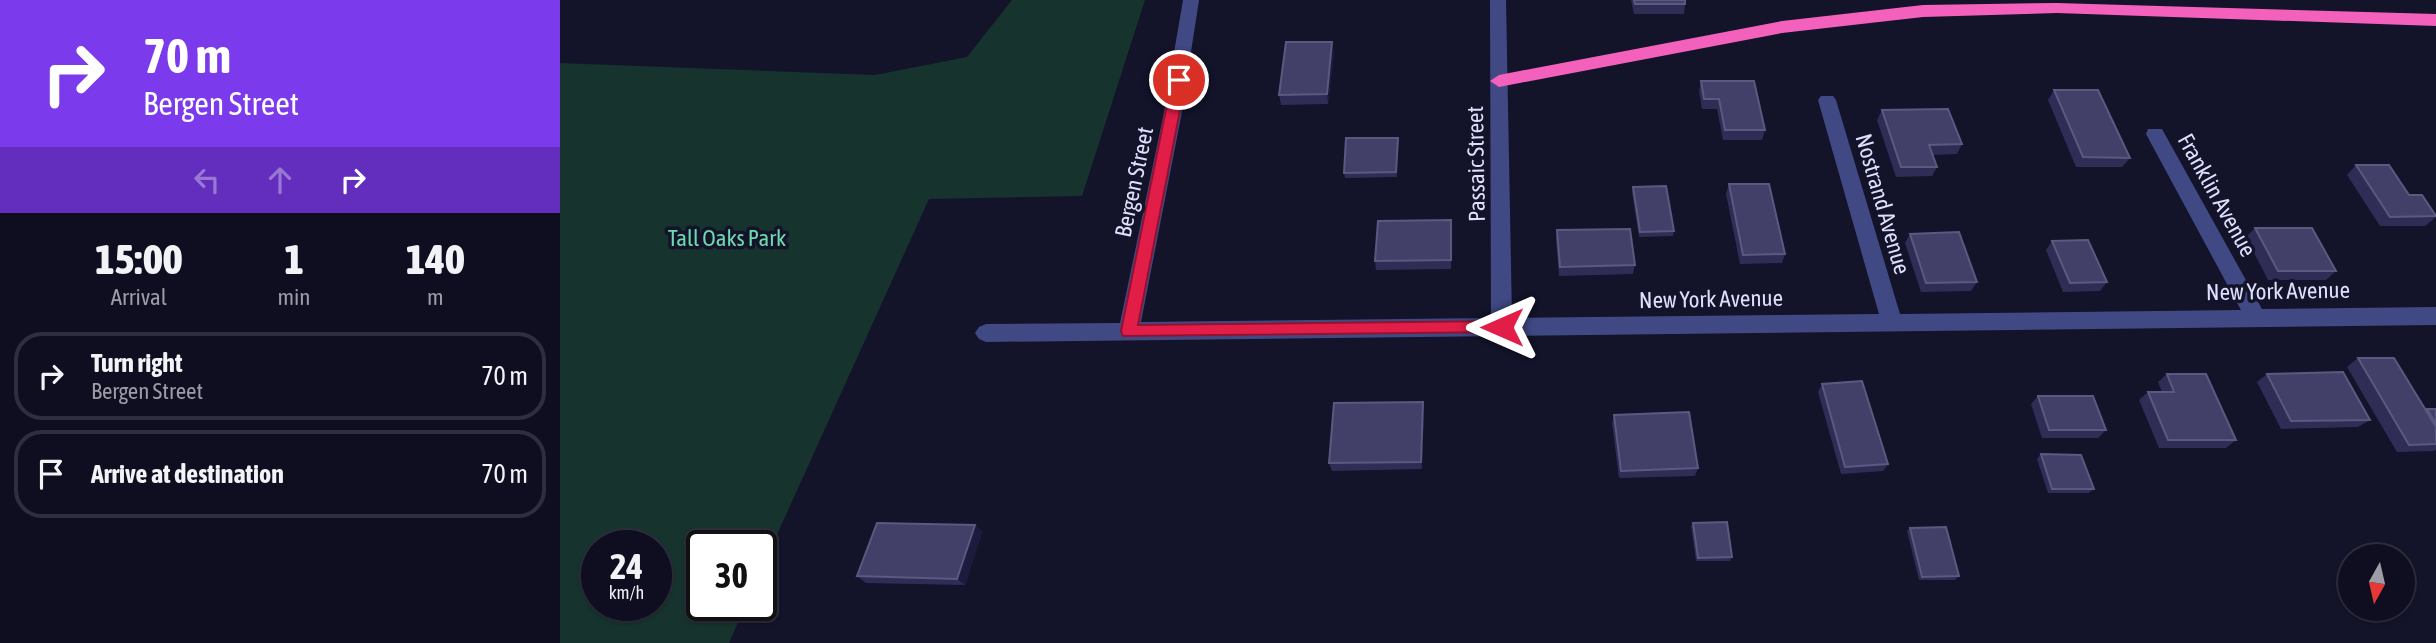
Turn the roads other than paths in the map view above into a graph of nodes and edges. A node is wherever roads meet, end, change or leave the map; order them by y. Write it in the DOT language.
graph roads {
  1 [pos="1191,0"];
  2 [pos="1498,0"];
  3 [pos="2245,0"];
  4 [pos="2390,18"];
  5 [pos="2436,20"];
  6 [pos="1499,81"];
  7 [pos="1826,100"];
  8 [pos="2155,134"];
  9 [pos="2436,316"];
  10 [pos="2256,317"];
  11 [pos="1892,323"];
  12 [pos="1502,327"];
  13 [pos="1129,331"];
  14 [pos="986,333"];
  1 -- 13 [label="street, Bergen Street"];
  2 -- 6 [label="street, Passaic Street"];
  3 -- 4 [label="highway"];
  4 -- 5 [label="highway"];
  4 -- 6 [label="highway"];
  6 -- 12 [label="street, Passaic Street"];
  7 -- 11 [label="street, Nostrand Avenue"];
  8 -- 10 [label="street, Franklin Avenue"];
  9 -- 10 [label="street, New York Avenue"];
  10 -- 11 [label="street, New York Avenue"];
  11 -- 12 [label="street, New York Avenue"];
  12 -- 13 [label="street, New York Avenue"];
  13 -- 14 [label="street, New York Avenue"];
}
